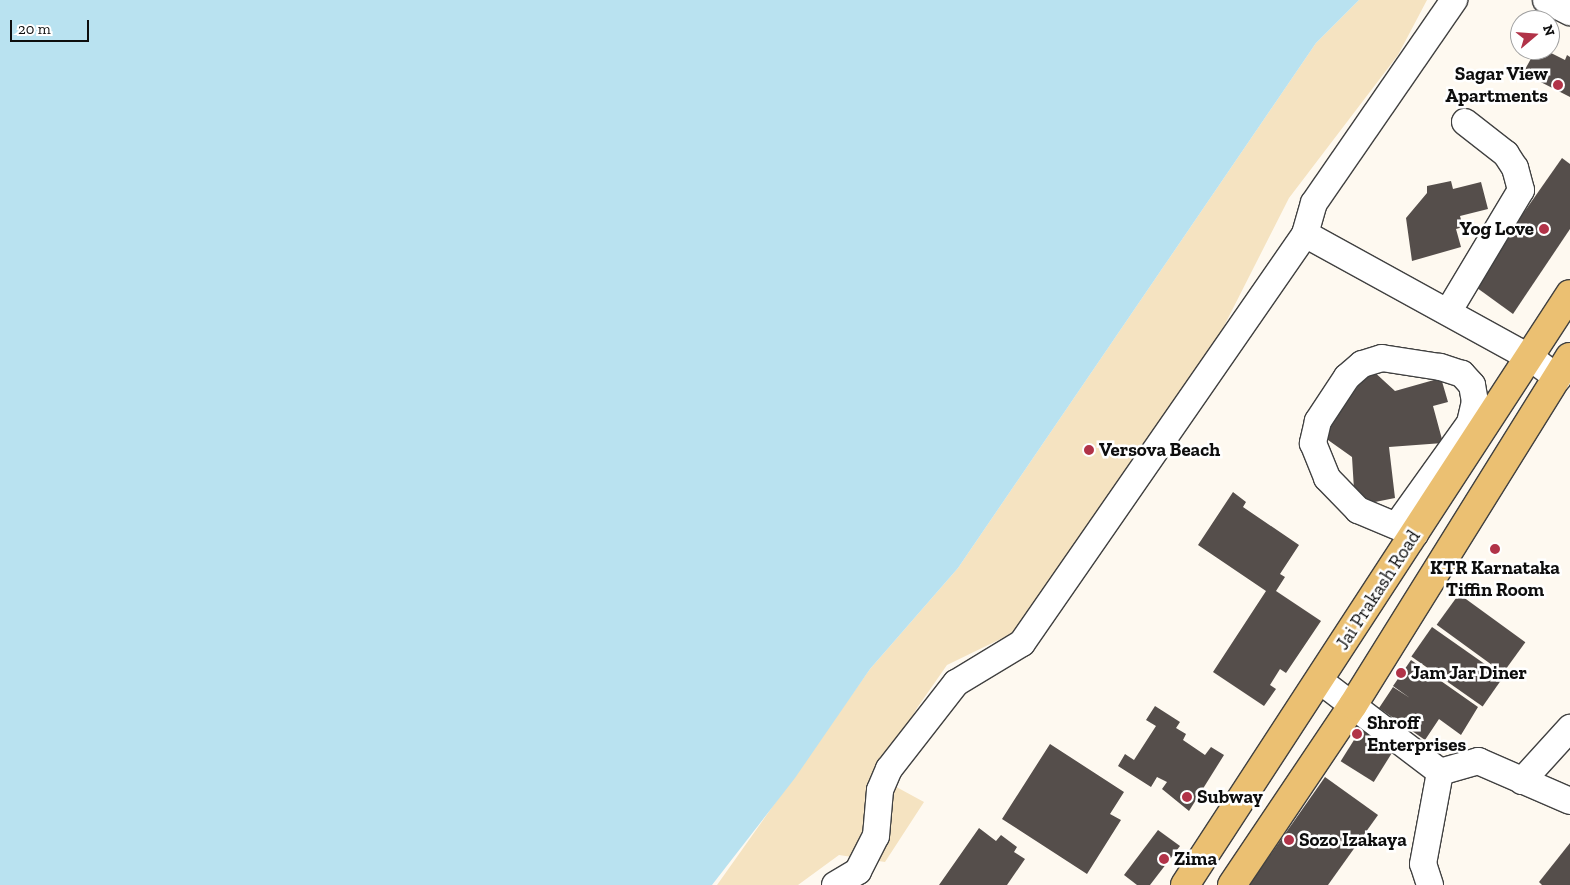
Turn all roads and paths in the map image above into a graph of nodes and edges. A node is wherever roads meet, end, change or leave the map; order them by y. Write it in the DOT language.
graph roads {
  1 [pos="1454,0"];
  2 [pos="1465,122"];
  3 [pos="1305,234"];
  4 [pos="1570,294"];
  5 [pos="1448,312"];
  6 [pos="1531,358"];
  7 [pos="1564,368"];
  8 [pos="1406,530"];
  9 [pos="1319,680"];
  10 [pos="1353,705"];
  11 [pos="1570,728"];
  12 [pos="1440,772"];
  13 [pos="1522,781"];
  14 [pos="1570,801"];
  15 [pos="835,885"];
  16 [pos="1185,885"];
  17 [pos="1232,885"];
  18 [pos="1430,885"];
  1 -- 3 [label="street"];
  2 -- 5 [label="street"];
  3 -- 5 [label="street"];
  3 -- 15 [label="street"];
  4 -- 6 [label="main road, Jai Prakash Road"];
  5 -- 6 [label="street"];
  6 -- 7 [label="street"];
  6 -- 8 [label="main road, Jai Prakash Road"];
  7 -- 10 [label="main road"];
  8 -- 8 [label="street"];
  8 -- 9 [label="main road, Jai Prakash Road"];
  9 -- 10 [label="street"];
  9 -- 16 [label="main road, Jai Prakash Road"];
  10 -- 12 [label="street"];
  10 -- 17 [label="main road"];
  11 -- 13 [label="street"];
  12 -- 13 [label="street"];
  12 -- 18 [label="street"];
  13 -- 14 [label="street"];
}
